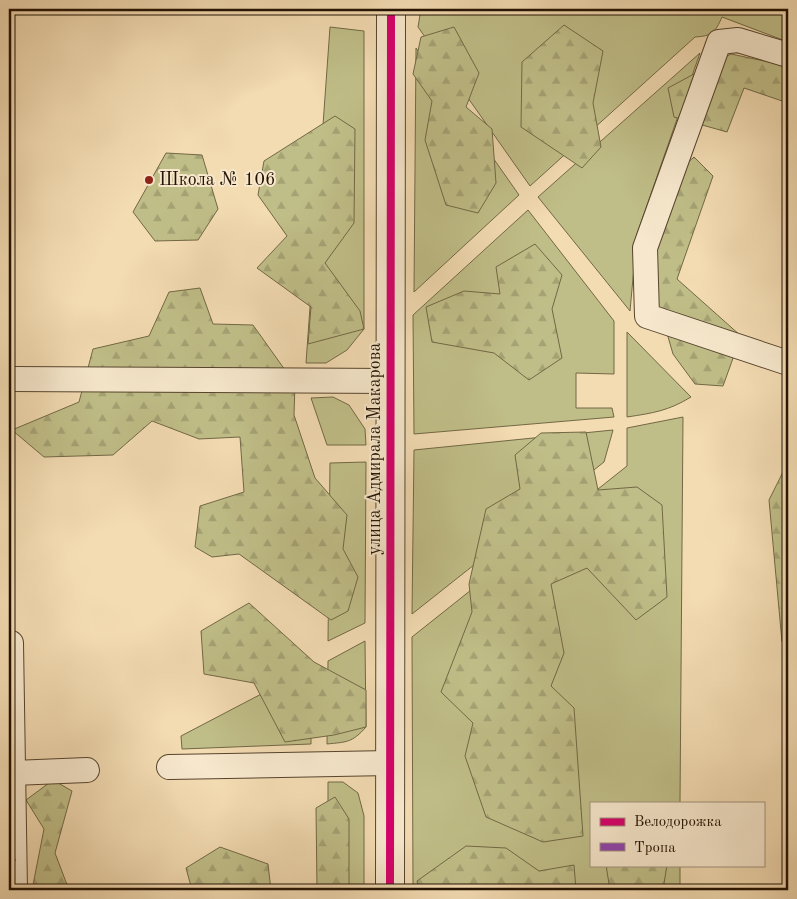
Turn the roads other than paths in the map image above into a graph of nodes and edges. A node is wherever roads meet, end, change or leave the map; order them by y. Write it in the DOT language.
graph roads {
  1 [pos="391,9"];
  2 [pos="788,55"];
  3 [pos="788,363"];
  4 [pos="9,379"];
  5 [pos="391,381"];
  6 [pos="9,643"];
  7 [pos="390,763"];
  8 [pos="169,767"];
  9 [pos="87,770"];
  10 [pos="13,773"];
  11 [pos="14,890"];
  12 [pos="390,890"];
  1 -- 5 [label="street, улица Адмирала Макарова"];
  2 -- 3 [label="lane"];
  4 -- 5 [label="lane"];
  5 -- 7 [label="street, улица Адмирала Макарова"];
  6 -- 10 [label="lane"];
  7 -- 8 [label="lane"];
  7 -- 12 [label="street, улица Адмирала Макарова"];
  9 -- 10 [label="lane"];
  10 -- 11 [label="lane"];
}
